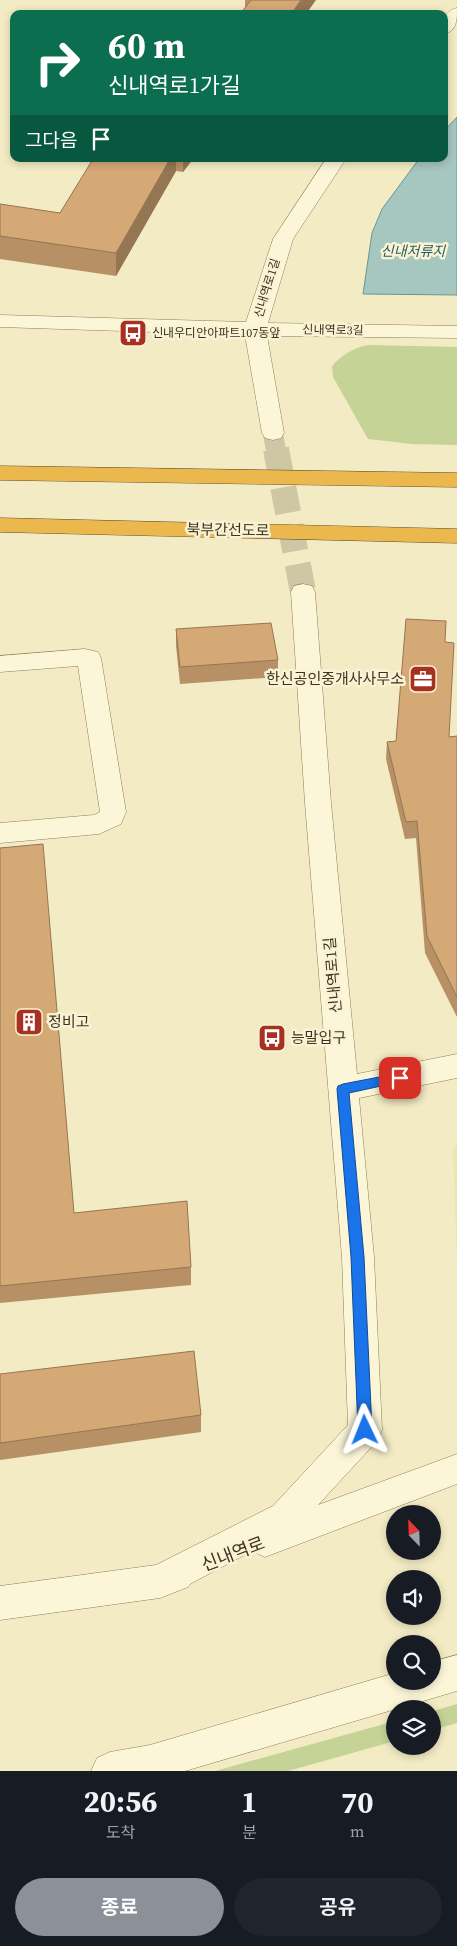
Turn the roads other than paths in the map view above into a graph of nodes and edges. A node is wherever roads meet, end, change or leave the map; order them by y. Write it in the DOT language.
graph roads {
  1 [pos="457,14"];
  2 [pos="448,24"];
  3 [pos="334,162"];
  4 [pos="0,321"];
  5 [pos="255,329"];
  6 [pos="457,332"];
  7 [pos="273,433"];
  8 [pos="0,474"];
  9 [pos="457,480"];
  10 [pos="0,525"];
  11 [pos="457,536"];
  12 [pos="303,592"];
  13 [pos="0,664"];
  14 [pos="0,833"];
  15 [pos="457,1066"];
  16 [pos="343,1089"];
  17 [pos="457,1469"];
  18 [pos="160,1581"];
  19 [pos="0,1602"];
  20 [pos="457,1673"];
  21 [pos="441,1677"];
  22 [pos="397,1690"];
  23 [pos="110,1771"];
  1 -- 2 [label="street"];
  3 -- 5 [label="street, 신내역로1길"];
  4 -- 5 [label="street, 신내역로3길"];
  5 -- 6 [label="street, 신내역로3길"];
  5 -- 7 [label="street, 신내역로1길"];
  8 -- 9 [label="highway"];
  10 -- 11 [label="highway, 북부간선도로"];
  12 -- 16 [label="street, 신내역로1길"];
  13 -- 14 [label="street"];
  15 -- 16 [label="street"];
  16 -- 18 [label="street, 신내역로1길"];
  17 -- 18 [label="street, 신내역로"];
  18 -- 19 [label="street, 신내역로"];
  20 -- 21 [label="street"];
  22 -- 23 [label="street"];
}
